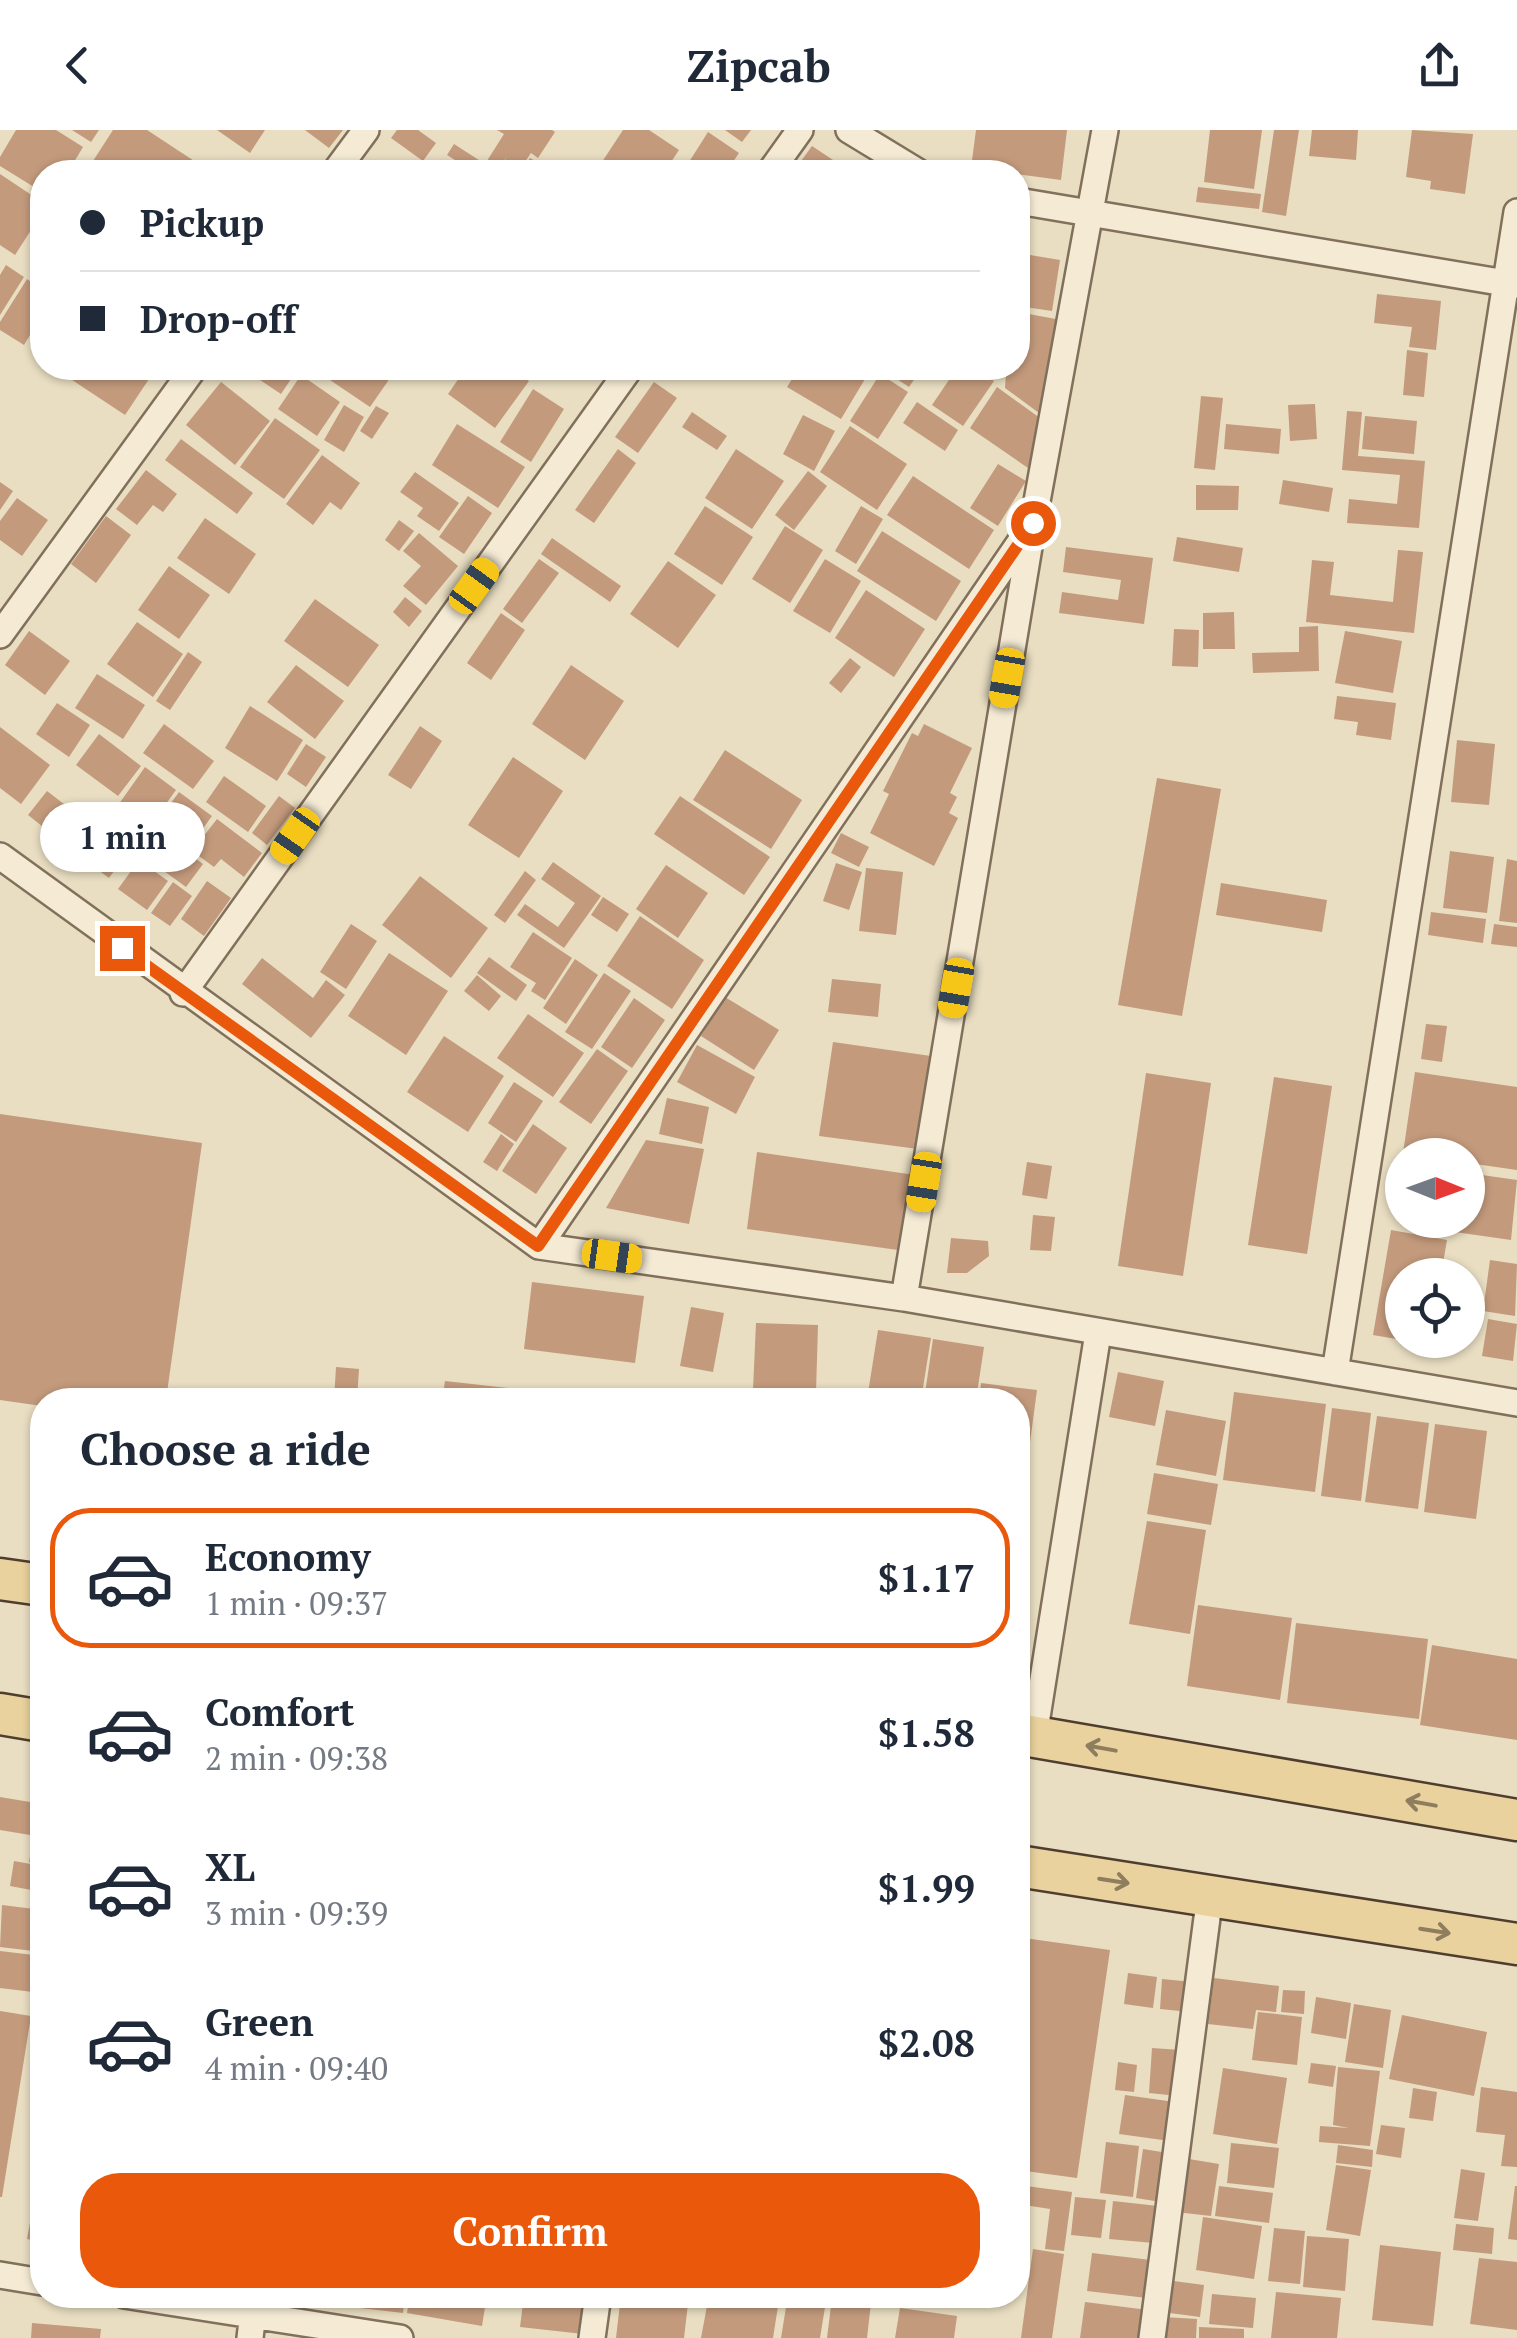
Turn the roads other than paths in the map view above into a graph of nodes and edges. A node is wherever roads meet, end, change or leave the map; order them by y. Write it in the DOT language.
graph roads {
  1 [pos="366,130"];
  2 [pos="800,130"];
  3 [pos="849,130"];
  4 [pos="1105,130"];
  5 [pos="344,160"];
  6 [pos="779,160"];
  7 [pos="898,160"];
  8 [pos="1030,203"];
  9 [pos="1517,212"];
  10 [pos="1091,215"];
  11 [pos="1512,284"];
  12 [pos="185,380"];
  13 [pos="621,380"];
  14 [pos="1033,523"];
  15 [pos="0,635"];
  16 [pos="0,856"];
  17 [pos="183,993"];
  18 [pos="538,1246"];
  19 [pos="904,1298"];
  20 [pos="1098,1333"];
  21 [pos="1335,1372"];
  22 [pos="1517,1403"];
  23 [pos="0,1579"];
  24 [pos="30,1584"];
  25 [pos="1030,1713"];
  26 [pos="0,1714"];
  27 [pos="30,1718"];
  28 [pos="1030,1736"];
  29 [pos="1517,1820"];
  30 [pos="1030,1868"];
  31 [pos="1210,1895"];
  32 [pos="1517,1944"];
  33 [pos="0,2275"];
  34 [pos="30,2280"];
  35 [pos="204,2308"];
  36 [pos="596,2308"];
  37 [pos="253,2316"];
  38 [pos="400,2338"];
  39 [pos="592,2338"];
  40 [pos="1152,2338"];
  1 -- 5 [label="street"];
  2 -- 6 [label="street"];
  3 -- 7 [label="street"];
  4 -- 10 [label="street"];
  8 -- 10 [label="street"];
  9 -- 11 [label="street"];
  10 -- 11 [label="street"];
  10 -- 14 [label="street"];
  11 -- 21 [label="street"];
  12 -- 15 [label="street"];
  13 -- 17 [label="street"];
  14 -- 18 [label="street"];
  14 -- 19 [label="street"];
  16 -- 17 [label="street"];
  17 -- 18 [label="street"];
  18 -- 19 [label="street"];
  19 -- 20 [label="street"];
  20 -- 21 [label="street"];
  20 -- 25 [label="street"];
  21 -- 22 [label="street"];
  23 -- 24 [label="main road"];
  26 -- 27 [label="main road"];
  29 -- 28 [label="main road, one-way"];
  30 -- 31 [label="main road, one-way"];
  31 -- 32 [label="main road, one-way"];
  31 -- 40 [label="street"];
  33 -- 34 [label="street"];
  35 -- 37 [label="street"];
  36 -- 39 [label="street"];
  37 -- 38 [label="street"];
}
